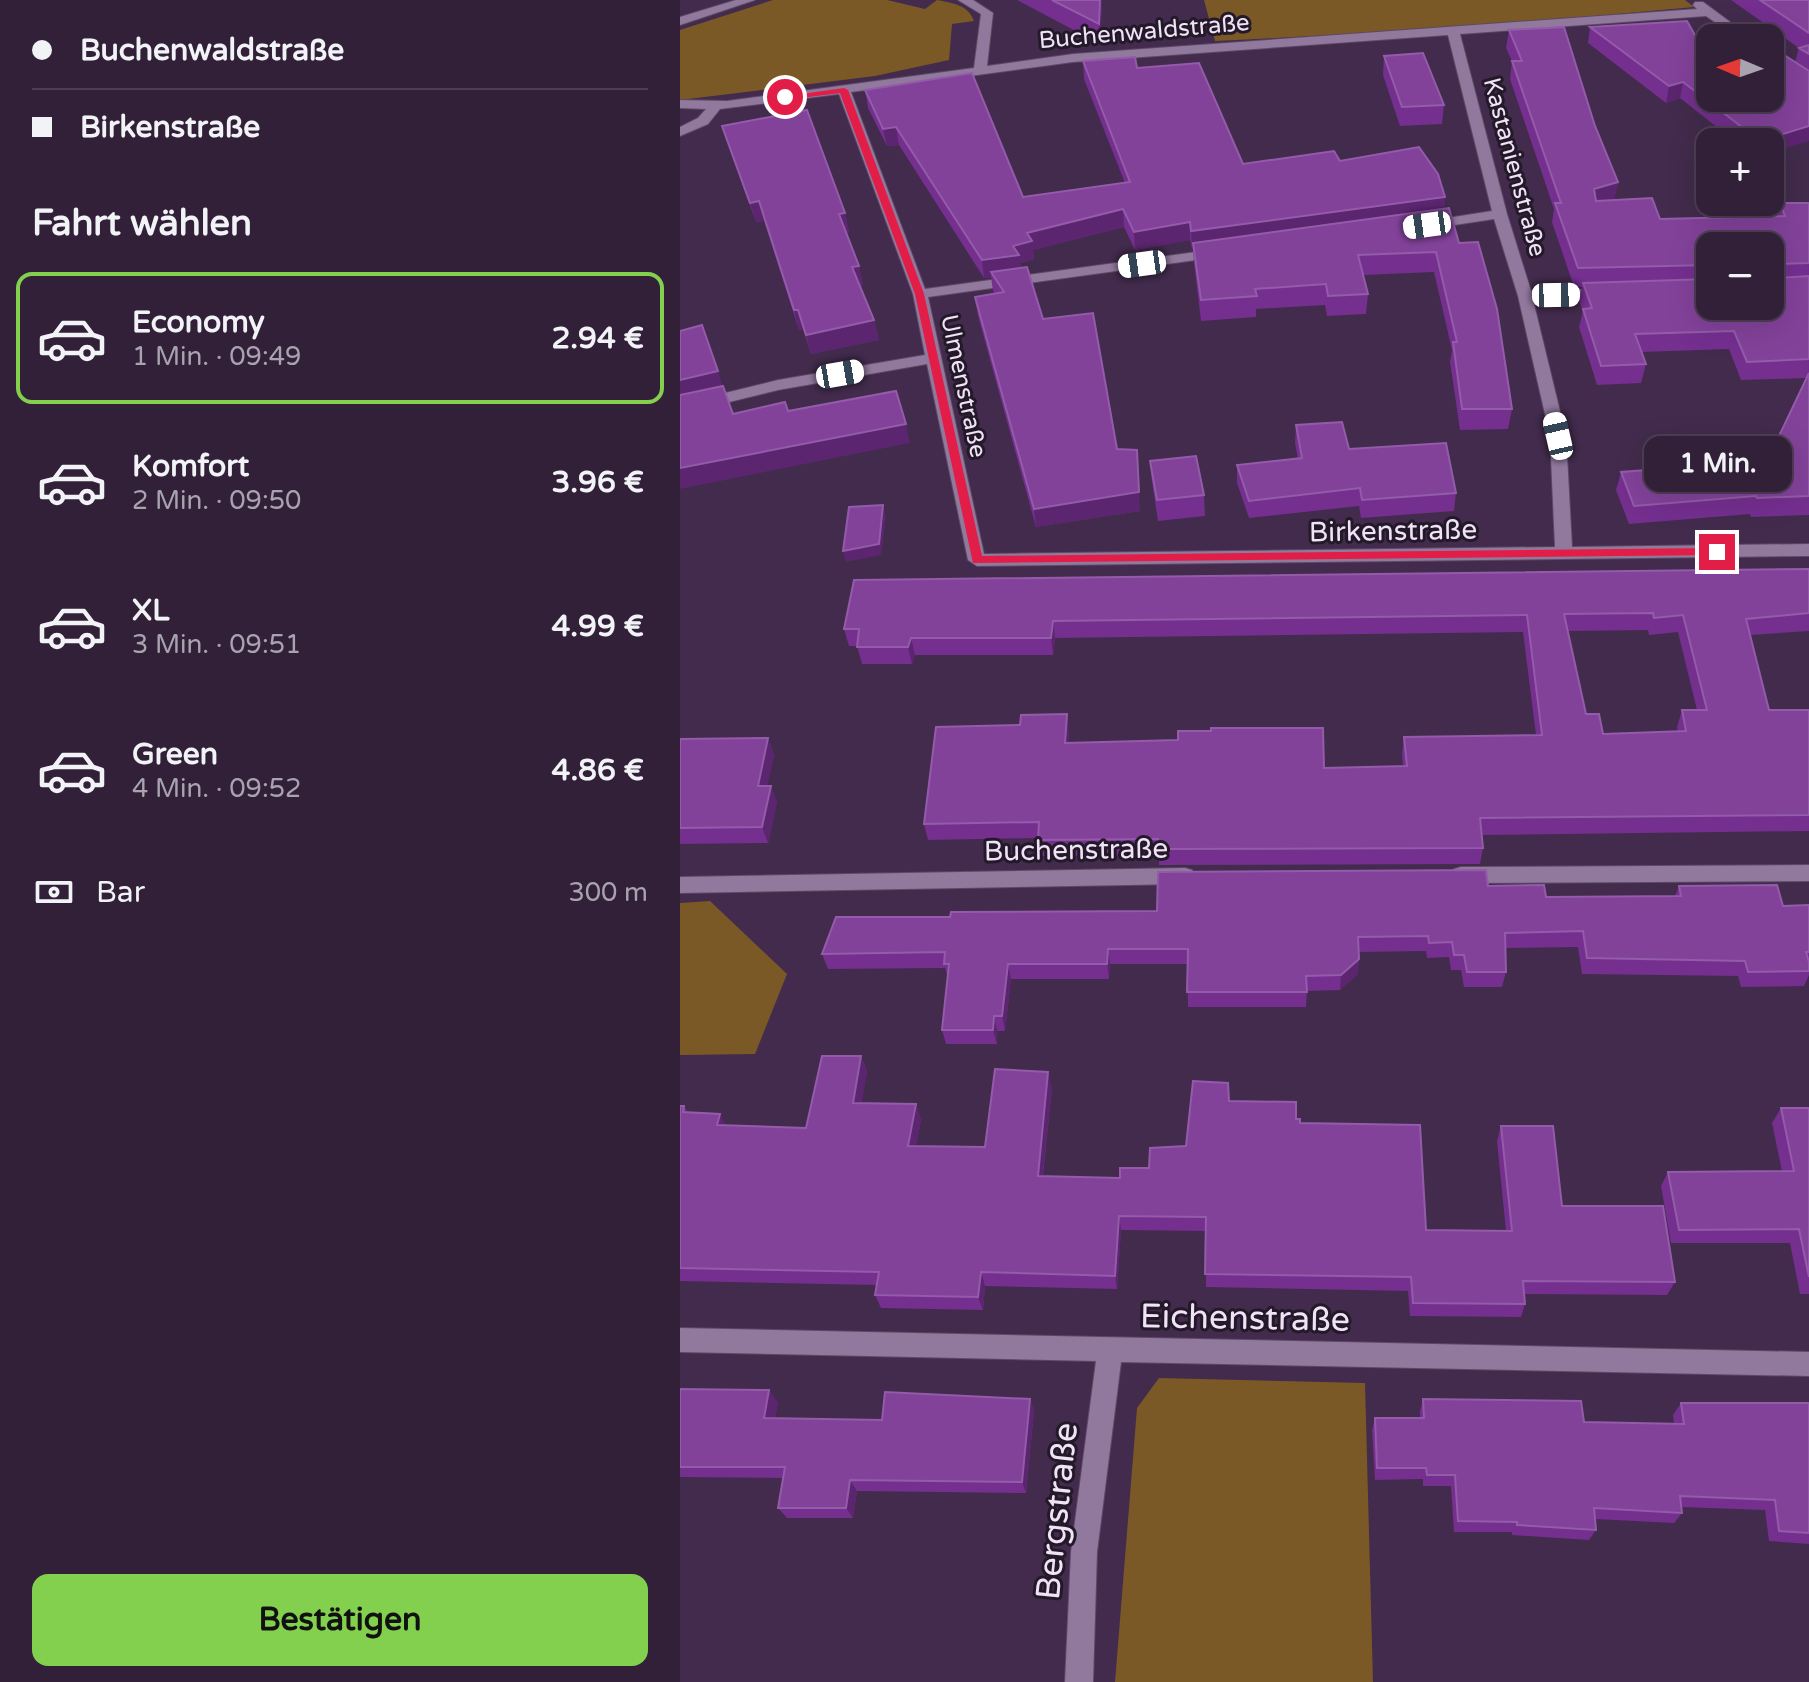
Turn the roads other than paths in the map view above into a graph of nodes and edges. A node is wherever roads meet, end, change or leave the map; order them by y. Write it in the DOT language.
graph roads {
  1 [pos="749,0"];
  2 [pos="964,0"];
  3 [pos="1692,0"];
  4 [pos="1708,12"];
  5 [pos="680,21"];
  6 [pos="1726,24"];
  7 [pos="1453,29"];
  8 [pos="980,69"];
  9 [pos="844,90"];
  10 [pos="680,104"];
  11 [pos="717,104"];
  12 [pos="680,132"];
  13 [pos="1500,214"];
  14 [pos="1411,227"];
  15 [pos="1237,251"];
  16 [pos="1618,293"];
  17 [pos="920,294"];
  18 [pos="1525,296"];
  19 [pos="934,358"];
  20 [pos="680,409"];
  21 [pos="1809,550"];
  22 [pos="1564,554"];
  23 [pos="977,560"];
  24 [pos="1809,873"];
  25 [pos="1445,875"];
  26 [pos="1208,876"];
  27 [pos="680,885"];
  28 [pos="680,1340"];
  29 [pos="1110,1348"];
  30 [pos="1809,1364"];
  31 [pos="1079,1682"];
  1 -- 5 [label="street"];
  2 -- 8 [label="street"];
  3 -- 4 [label="street"];
  4 -- 6 [label="street"];
  4 -- 7 [label="street, Buchenwaldstraße"];
  7 -- 8 [label="street, Buchenwaldstraße"];
  7 -- 13 [label="street, Kastanienstraße"];
  8 -- 9 [label="street, Buchenwaldstraße"];
  9 -- 11 [label="street, Buchenwaldstraße"];
  9 -- 17 [label="street, Ulmenstraße"];
  10 -- 11 [label="street, Buchenwaldstraße"];
  11 -- 12 [label="street"];
  13 -- 14 [label="street"];
  13 -- 18 [label="street, Kastanienstraße"];
  15 -- 17 [label="street"];
  16 -- 18 [label="street"];
  17 -- 19 [label="street, Ulmenstraße"];
  18 -- 22 [label="street, Kastanienstraße"];
  19 -- 20 [label="street"];
  19 -- 23 [label="street, Ulmenstraße"];
  21 -- 22 [label="street, Birkenstraße"];
  22 -- 23 [label="street, Birkenstraße"];
  24 -- 25 [label="street"];
  26 -- 27 [label="street, Buchenstraße"];
  28 -- 29 [label="street, Eichenstraße"];
  29 -- 30 [label="street, Eichenstraße"];
  29 -- 31 [label="street, Bergstraße"];
}
